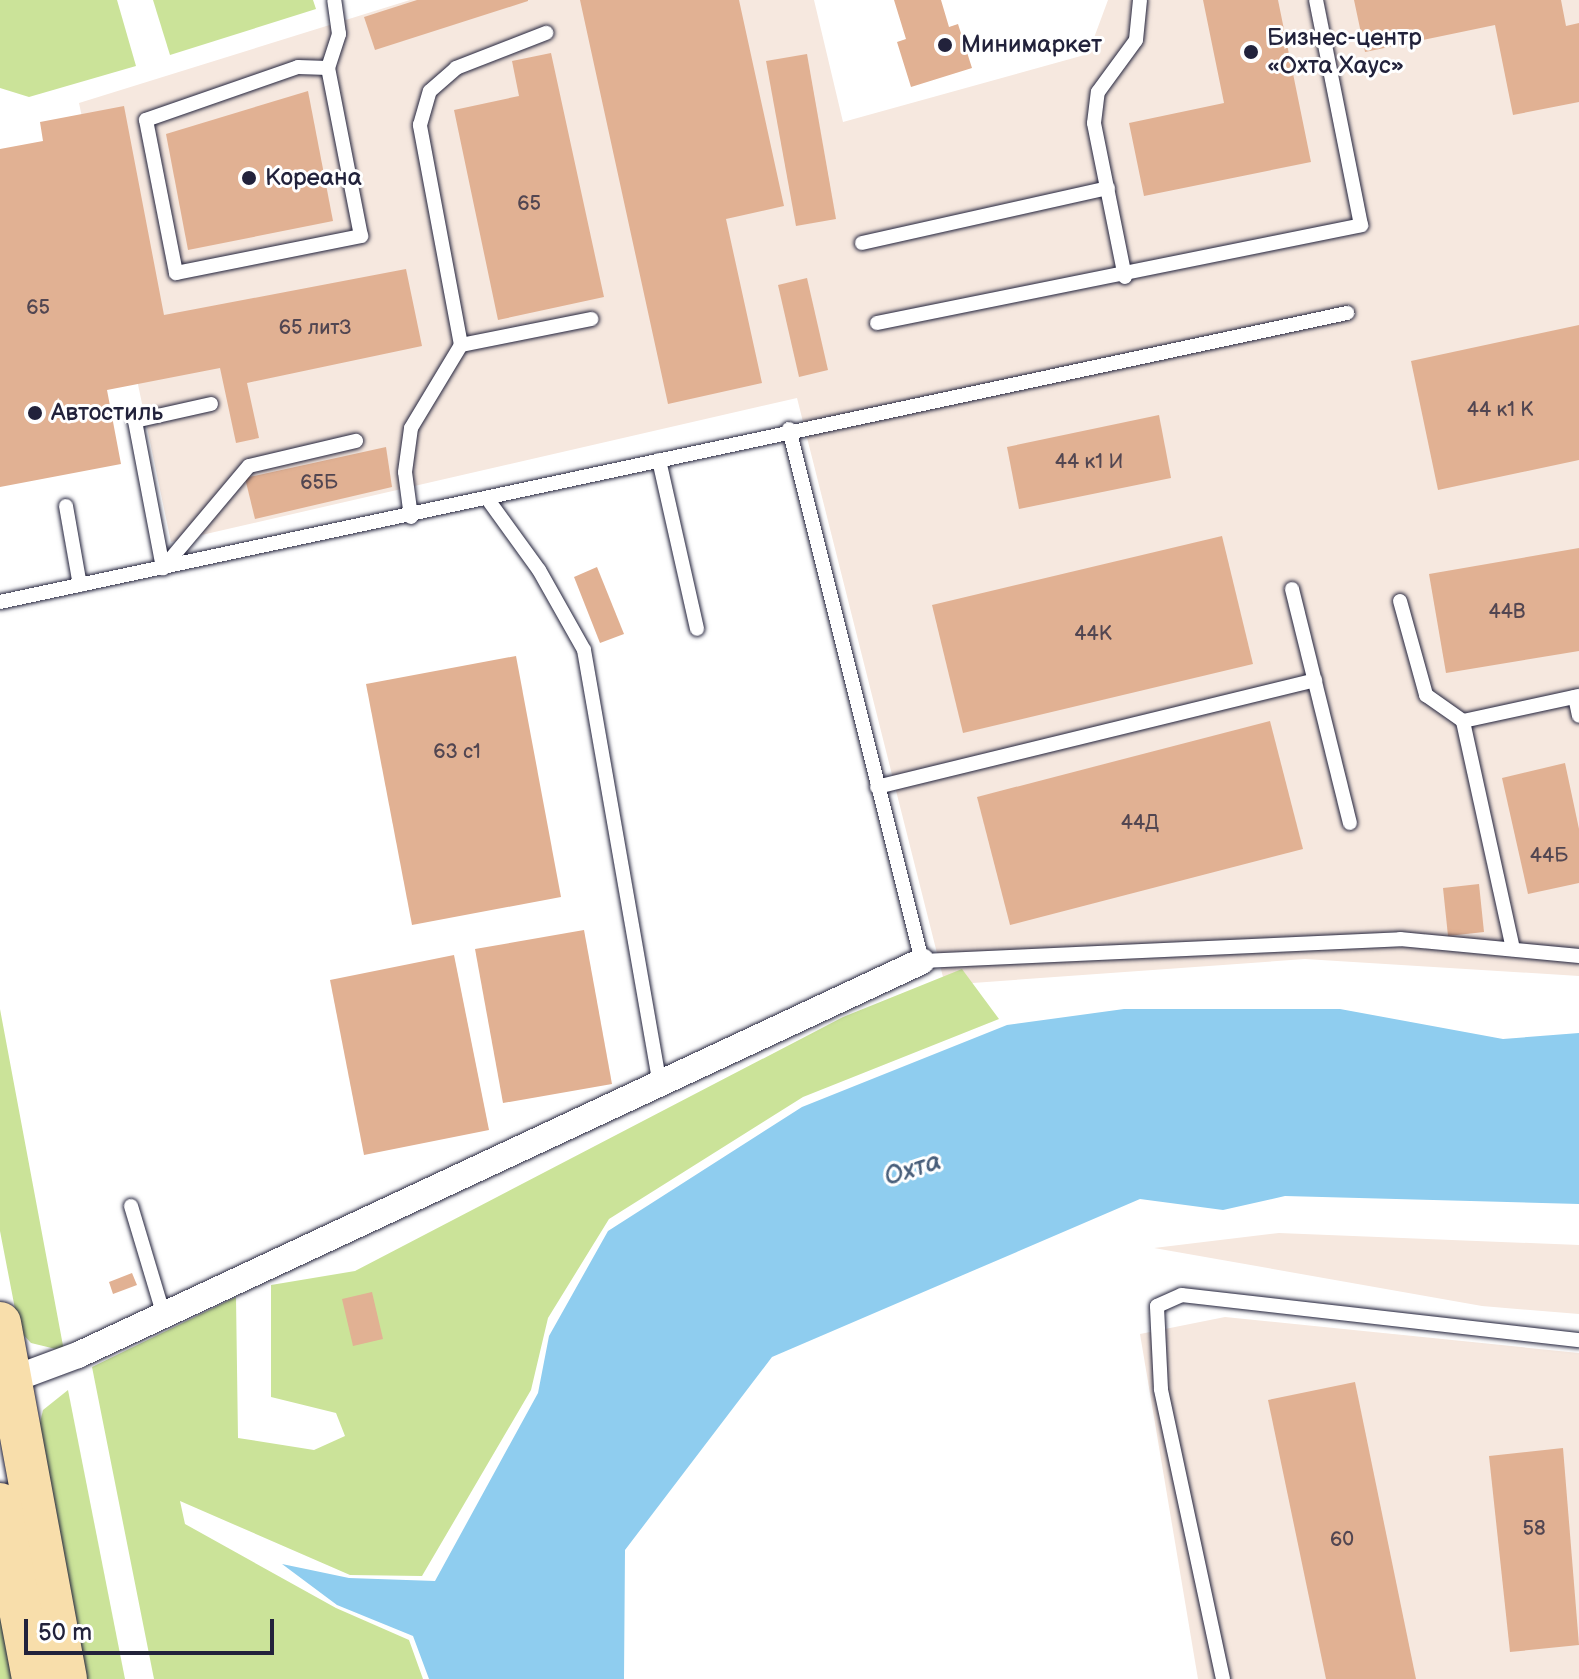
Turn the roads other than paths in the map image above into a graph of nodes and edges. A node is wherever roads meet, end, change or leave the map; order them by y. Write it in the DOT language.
graph roads {
  1 [pos="334,0"];
  2 [pos="1140,0"];
  3 [pos="1316,0"];
  4 [pos="546,33"];
  5 [pos="328,68"];
  6 [pos="1108,188"];
  7 [pos="862,243"];
  8 [pos="1125,277"];
  9 [pos="1347,313"];
  10 [pos="591,319"];
  11 [pos="877,323"];
  12 [pos="461,345"];
  13 [pos="211,404"];
  14 [pos="789,429"];
  15 [pos="356,441"];
  16 [pos="659,460"];
  17 [pos="489,501"];
  18 [pos="66,506"];
  19 [pos="411,517"];
  20 [pos="163,568"];
  21 [pos="80,585"];
  22 [pos="1292,589"];
  23 [pos="1400,601"];
  24 [pos="0,602"];
  25 [pos="697,629"];
  26 [pos="1315,680"];
  27 [pos="1577,696"];
  28 [pos="1579,716"];
  29 [pos="1463,721"];
  30 [pos="877,787"];
  31 [pos="1350,823"];
  32 [pos="1513,949"];
  33 [pos="1579,956"];
  34 [pos="922,961"];
  35 [pos="660,1086"];
  36 [pos="131,1206"];
  37 [pos="163,1313"];
  38 [pos="0,1323"];
  39 [pos="1579,1340"];
  40 [pos="6,1382"];
  41 [pos="11,1498"];
  42 [pos="33,1679"];
  43 [pos="66,1679"];
  44 [pos="1223,1679"];
  1 -- 5 [label="lane"];
  2 -- 6 [label="lane"];
  3 -- 8 [label="lane"];
  4 -- 12 [label="lane"];
  5 -- 5 [label="lane"];
  6 -- 7 [label="lane"];
  6 -- 8 [label="lane"];
  8 -- 11 [label="lane"];
  9 -- 14 [label="lane"];
  10 -- 12 [label="lane"];
  12 -- 19 [label="lane"];
  13 -- 20 [label="lane"];
  14 -- 16 [label="lane"];
  14 -- 30 [label="lane"];
  15 -- 20 [label="lane"];
  16 -- 17 [label="lane"];
  16 -- 25 [label="lane"];
  17 -- 19 [label="lane"];
  17 -- 35 [label="lane"];
  18 -- 21 [label="lane"];
  19 -- 20 [label="lane"];
  20 -- 21 [label="lane"];
  21 -- 24 [label="lane"];
  22 -- 26 [label="lane"];
  23 -- 29 [label="lane"];
  26 -- 30 [label="lane"];
  26 -- 31 [label="lane"];
  27 -- 28 [label="lane"];
  27 -- 29 [label="lane"];
  29 -- 32 [label="lane"];
  30 -- 34 [label="lane"];
  32 -- 33 [label="lane"];
  32 -- 34 [label="lane"];
  34 -- 35 [label="street"];
  35 -- 37 [label="street"];
  36 -- 37 [label="lane"];
  37 -- 40 [label="street"];
  38 -- 40 [label="main road"];
  39 -- 44 [label="lane"];
  40 -- 41 [label="main road"];
  41 -- 42 [label="main road"];
  41 -- 43 [label="main road"];
}
